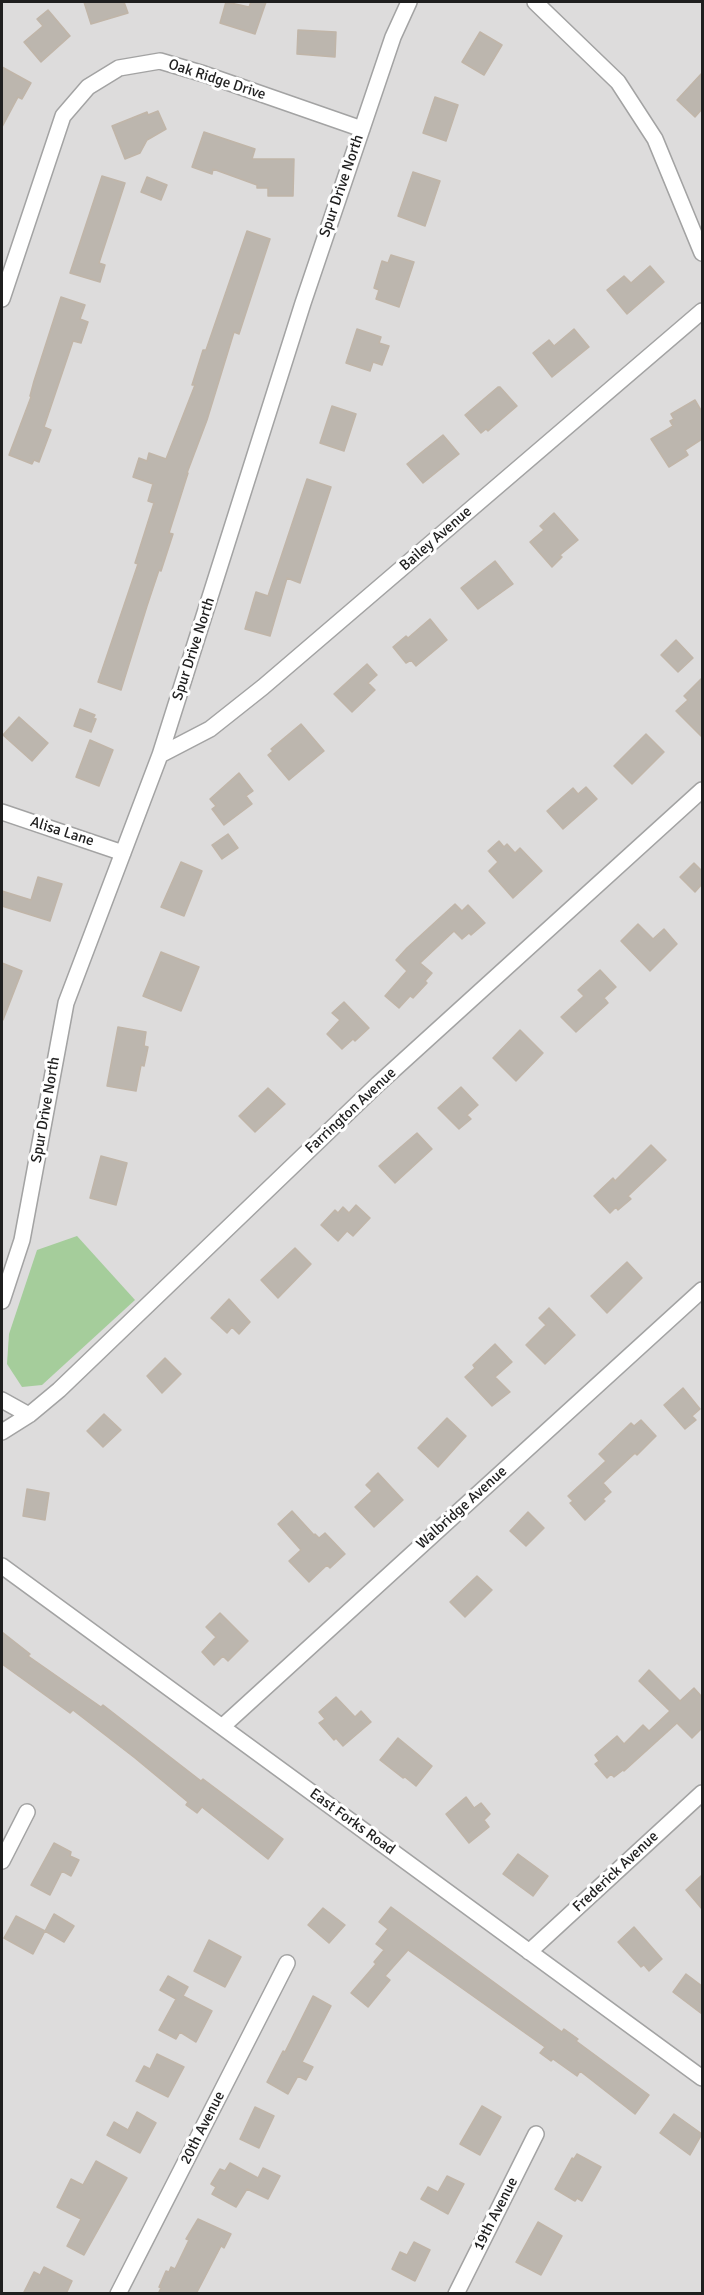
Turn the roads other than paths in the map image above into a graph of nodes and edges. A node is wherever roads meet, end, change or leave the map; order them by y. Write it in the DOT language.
graph roads {
  1 [pos="409,2"];
  2 [pos="534,2"];
  3 [pos="362,129"];
  4 [pos="702,253"];
  5 [pos="2,299"];
  6 [pos="702,310"];
  7 [pos="160,755"];
  8 [pos="702,790"];
  9 [pos="2,812"];
  10 [pos="123,853"];
  11 [pos="702,1290"];
  12 [pos="2,1301"];
  13 [pos="2,1400"];
  14 [pos="29,1415"];
  15 [pos="2,1432"];
  16 [pos="2,1566"];
  17 [pos="223,1726"];
  18 [pos="702,1793"];
  19 [pos="27,1812"];
  20 [pos="2,1861"];
  21 [pos="529,1952"];
  22 [pos="287,1963"];
  23 [pos="702,2078"];
  24 [pos="537,2134"];
  25 [pos="118,2294"];
  26 [pos="456,2294"];
  1 -- 3 [label="street, Spur Drive North"];
  2 -- 4 [label="street"];
  3 -- 5 [label="street, Oak Ridge Drive"];
  3 -- 7 [label="street, Spur Drive North"];
  6 -- 7 [label="street, Bailey Avenue"];
  7 -- 10 [label="street, Spur Drive North"];
  8 -- 14 [label="street, Farrington Avenue"];
  9 -- 10 [label="street, Alisa Lane"];
  10 -- 12 [label="street, Spur Drive North"];
  11 -- 17 [label="street, Walbridge Avenue"];
  13 -- 14 [label="street"];
  14 -- 15 [label="street, Farrington Avenue"];
  16 -- 17 [label="street, East Forks Road"];
  17 -- 21 [label="street, East Forks Road"];
  18 -- 21 [label="street, Frederick Avenue"];
  19 -- 20 [label="street"];
  21 -- 23 [label="street, East Forks Road"];
  22 -- 25 [label="street, 20th Avenue"];
  24 -- 26 [label="street, 19th Avenue"];
}
